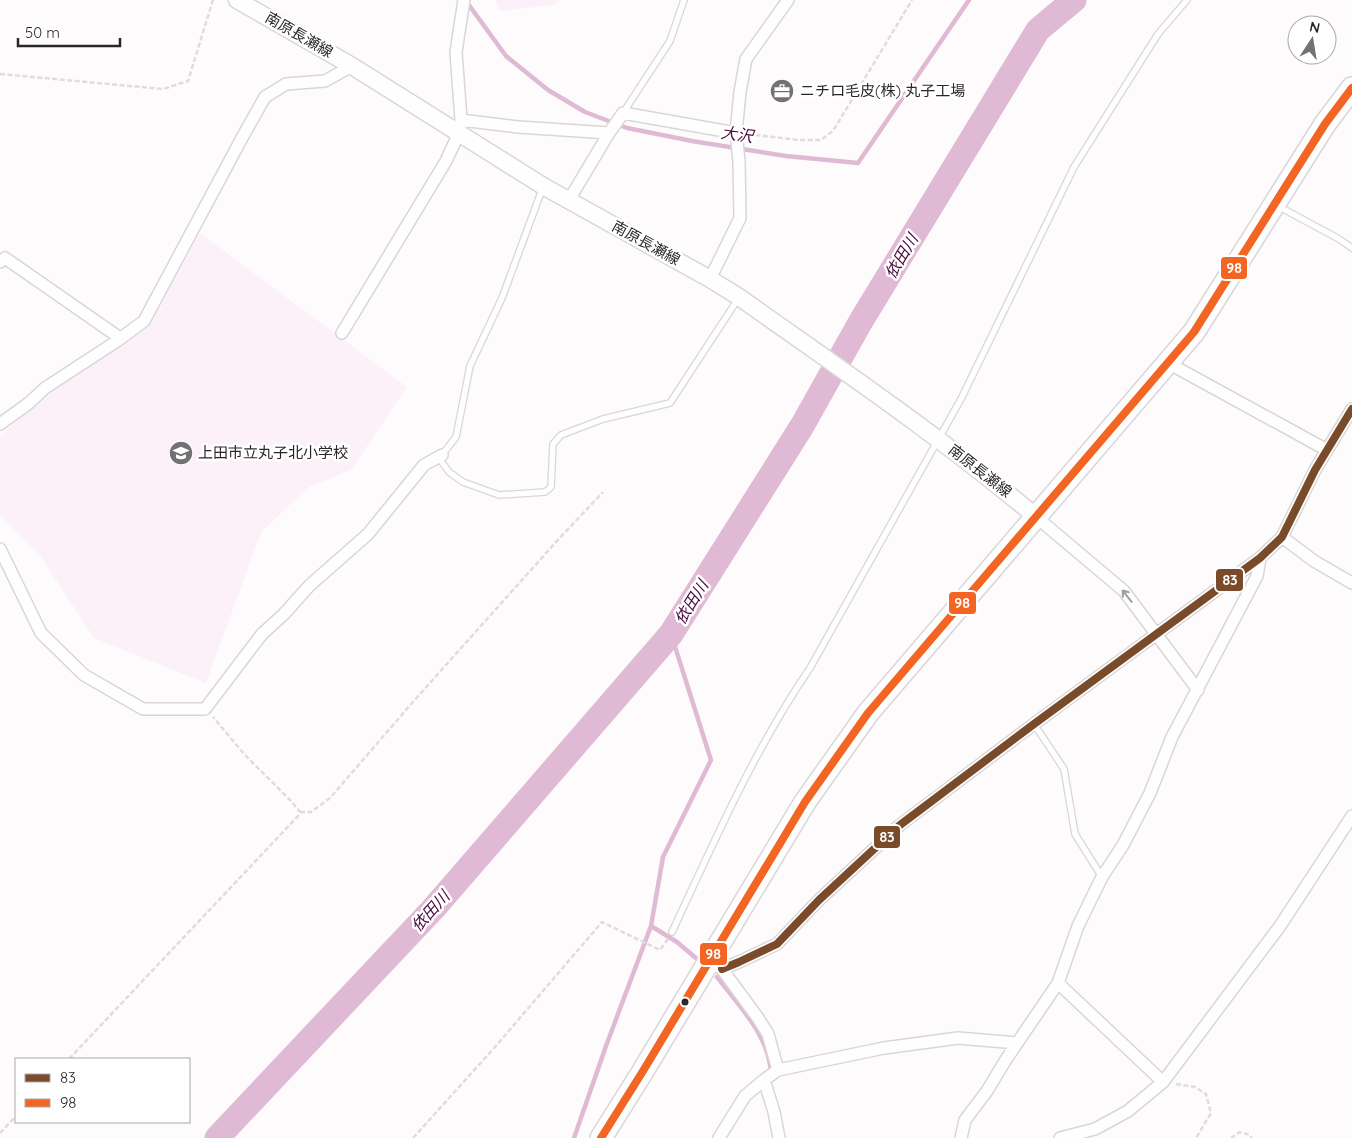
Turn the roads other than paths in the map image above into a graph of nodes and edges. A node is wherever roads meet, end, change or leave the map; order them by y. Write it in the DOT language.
graph roads {
  1 [pos="238,0"];
  2 [pos="464,0"];
  3 [pos="684,0"];
  4 [pos="788,0"];
  5 [pos="1186,0"];
  6 [pos="352,66"];
  7 [pos="1352,88"];
  8 [pos="623,112"];
  9 [pos="460,127"];
  10 [pos="609,133"];
  11 [pos="736,133"];
  12 [pos="543,186"];
  13 [pos="569,200"];
  14 [pos="1274,203"];
  15 [pos="1352,248"];
  16 [pos="0,262"];
  17 [pos="710,279"];
  18 [pos="740,297"];
  19 [pos="342,333"];
  20 [pos="120,338"];
  21 [pos="1168,364"];
  22 [pos="1352,409"];
  23 [pos="0,424"];
  24 [pos="940,440"];
  25 [pos="1327,450"];
  26 [pos="442,455"];
  27 [pos="1035,516"];
  28 [pos="1282,537"];
  29 [pos="0,549"];
  30 [pos="1260,558"];
  31 [pos="1352,583"];
  32 [pos="1156,635"];
  33 [pos="1198,690"];
  34 [pos="1034,724"];
  35 [pos="1352,816"];
  36 [pos="1102,877"];
  37 [pos="672,932"];
  38 [pos="716,965"];
  39 [pos="1058,982"];
  40 [pos="1017,1042"];
  41 [pos="778,1070"];
  42 [pos="764,1080"];
  43 [pos="1163,1082"];
  44 [pos="601,1138"];
  45 [pos="720,1138"];
  46 [pos="779,1138"];
  47 [pos="961,1138"];
  48 [pos="1060,1138"];
  1 -- 6 [label="main road, 南原長瀬線"];
  2 -- 9 [label="street"];
  3 -- 8 [label="lane"];
  4 -- 11 [label="street"];
  5 -- 24 [label="lane"];
  6 -- 9 [label="main road, 南原長瀬線"];
  6 -- 20 [label="street"];
  7 -- 14 [label="highway"];
  8 -- 10 [label="street"];
  8 -- 11 [label="street"];
  9 -- 10 [label="street"];
  9 -- 12 [label="main road, 南原長瀬線"];
  9 -- 19 [label="street"];
  10 -- 13 [label="street"];
  11 -- 17 [label="street"];
  12 -- 13 [label="main road, 南原長瀬線"];
  12 -- 26 [label="lane"];
  13 -- 17 [label="main road, 南原長瀬線"];
  14 -- 15 [label="lane"];
  14 -- 21 [label="highway"];
  16 -- 20 [label="street"];
  17 -- 18 [label="main road, 南原長瀬線"];
  18 -- 24 [label="main road, 南原長瀬線"];
  18 -- 26 [label="lane"];
  20 -- 23 [label="street"];
  21 -- 25 [label="street"];
  21 -- 27 [label="highway"];
  22 -- 25 [label="street"];
  24 -- 27 [label="main road, 南原長瀬線"];
  24 -- 37 [label="lane"];
  25 -- 28 [label="street"];
  26 -- 29 [label="street"];
  32 -- 27 [label="street, one-way"];
  27 -- 38 [label="highway"];
  28 -- 30 [label="street"];
  28 -- 31 [label="street"];
  30 -- 32 [label="street"];
  30 -- 33 [label="street"];
  32 -- 33 [label="street"];
  32 -- 34 [label="street"];
  33 -- 36 [label="street"];
  34 -- 36 [label="lane"];
  34 -- 38 [label="street"];
  35 -- 43 [label="street"];
  36 -- 39 [label="street"];
  38 -- 41 [label="street"];
  38 -- 44 [label="highway"];
  39 -- 40 [label="street"];
  39 -- 43 [label="street"];
  40 -- 41 [label="street"];
  40 -- 47 [label="street"];
  41 -- 42 [label="street"];
  42 -- 45 [label="street"];
  42 -- 46 [label="street"];
  43 -- 48 [label="street"];
}
